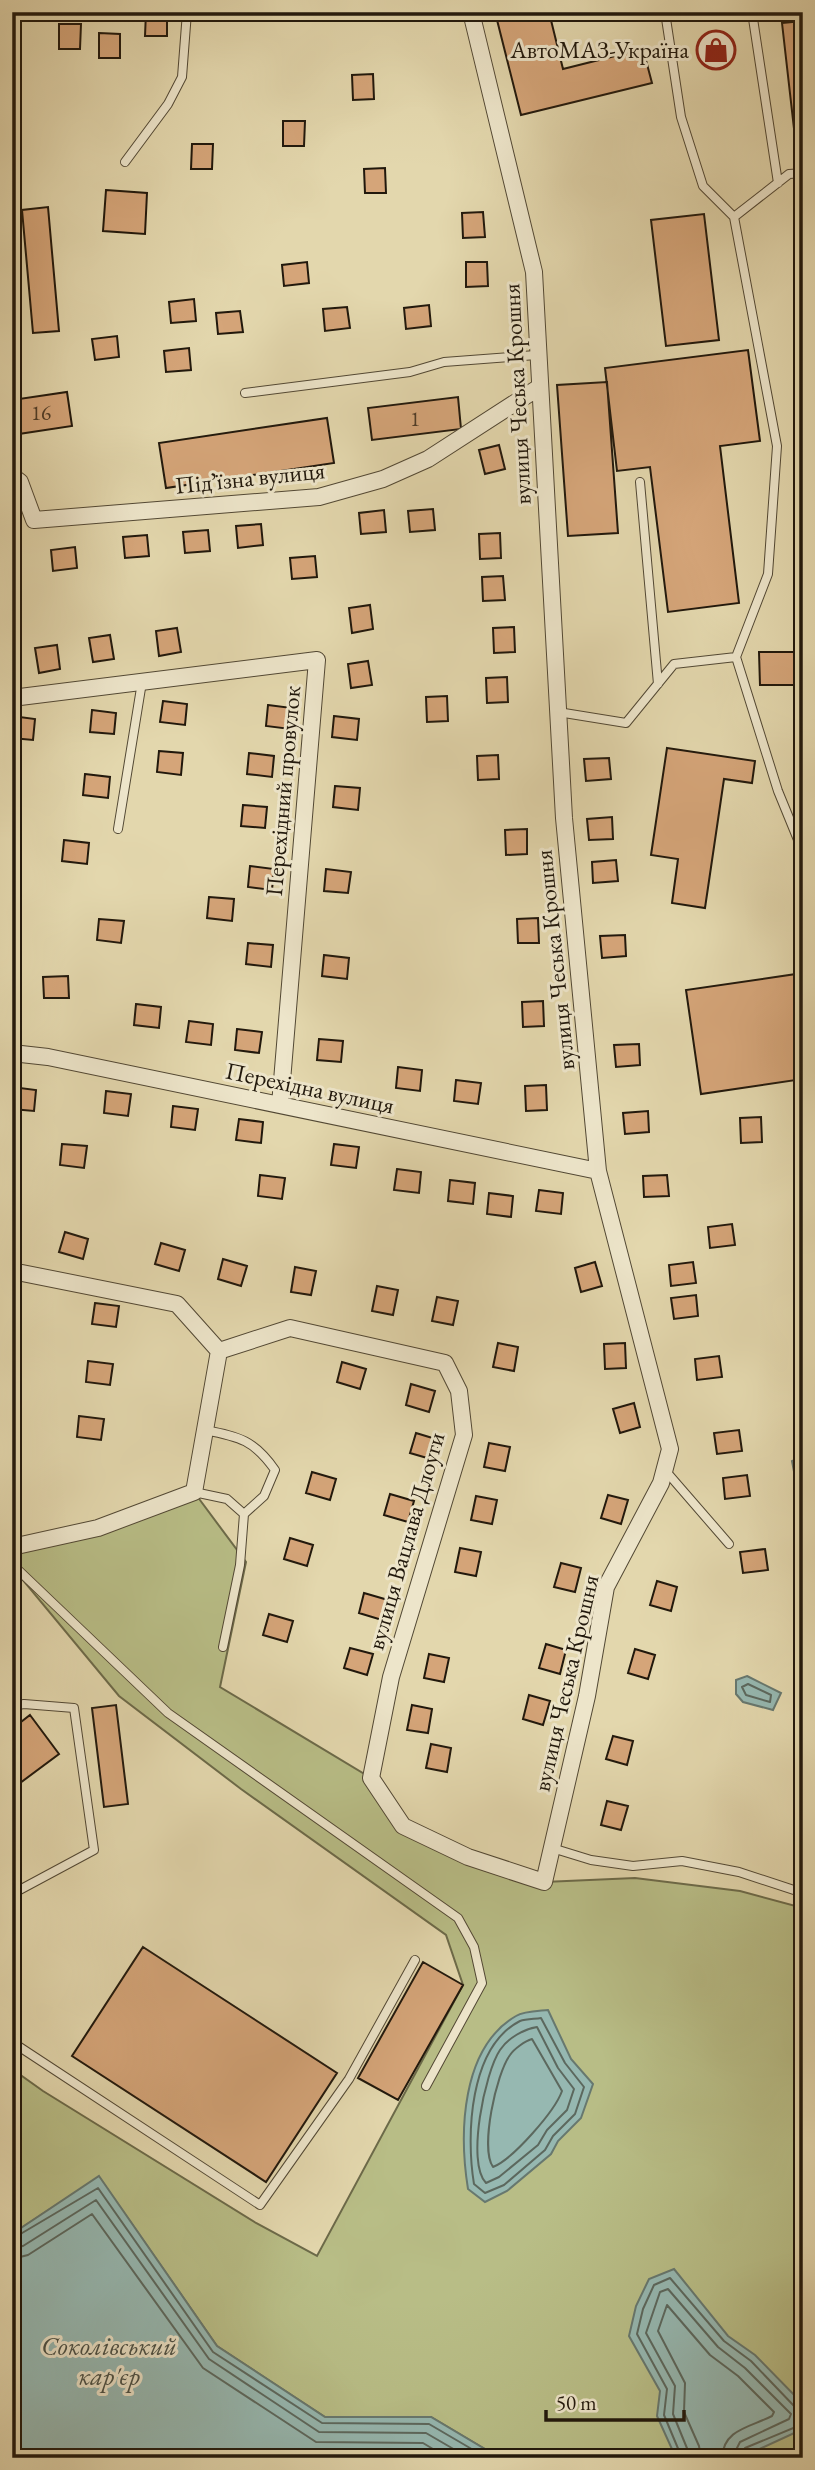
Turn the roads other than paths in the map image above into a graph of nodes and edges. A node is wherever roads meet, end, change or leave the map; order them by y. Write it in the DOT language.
graph roads {
  1 [pos="187,12"];
  2 [pos="471,12"];
  3 [pos="680,12"];
  4 [pos="752,12"];
  5 [pos="665,13"];
  6 [pos="125,162"];
  7 [pos="803,173"];
  8 [pos="778,183"];
  9 [pos="734,217"];
  10 [pos="12,309"];
  11 [pos="12,345"];
  12 [pos="536,355"];
  13 [pos="538,388"];
  14 [pos="245,393"];
  15 [pos="12,476"];
  16 [pos="640,482"];
  17 [pos="736,657"];
  18 [pos="142,682"];
  19 [pos="658,684"];
  20 [pos="12,698"];
  21 [pos="558,712"];
  22 [pos="118,829"];
  23 [pos="803,852"];
  24 [pos="12,1053"];
  25 [pos="280,1105"];
  26 [pos="598,1171"];
  27 [pos="12,1271"];
  28 [pos="219,1350"];
  29 [pos="205,1430"];
  30 [pos="664,1469"];
  31 [pos="194,1492"];
  32 [pos="244,1514"];
  33 [pos="729,1544"];
  34 [pos="12,1546"];
  35 [pos="12,1564"];
  36 [pos="223,1647"];
  37 [pos="12,1706"];
  38 [pos="552,1848"];
  39 [pos="544,1882"];
  40 [pos="803,1893"];
  41 [pos="12,1894"];
  42 [pos="415,1960"];
  43 [pos="12,2042"];
  44 [pos="426,2086"];
  1 -- 6 [label="lane"];
  2 -- 12 [label="street, вулиця Чеська Крошня"];
  3 -- 5 [label="lane"];
  4 -- 8 [label="lane"];
  5 -- 9 [label="lane"];
  7 -- 8 [label="lane"];
  8 -- 9 [label="lane"];
  9 -- 17 [label="lane"];
  10 -- 11 [label="lane"];
  12 -- 13 [label="street, вулиця Чеська Крошня"];
  12 -- 14 [label="lane"];
  13 -- 15 [label="street, Підʼїзна вулиця"];
  13 -- 21 [label="street, вулиця Чеська Крошня"];
  16 -- 19 [label="lane"];
  17 -- 19 [label="lane"];
  17 -- 23 [label="lane"];
  18 -- 20 [label="street, Перехідний провулок"];
  18 -- 22 [label="lane"];
  18 -- 25 [label="street, Перехідний провулок"];
  19 -- 21 [label="lane"];
  21 -- 26 [label="street, вулиця Чеська Крошня"];
  24 -- 25 [label="street, Перехідна вулиця"];
  25 -- 26 [label="street, Перехідна вулиця"];
  26 -- 30 [label="street, вулиця Чеська Крошня"];
  27 -- 28 [label="street"];
  28 -- 29 [label="street"];
  28 -- 39 [label="street, вулиця Вацлава Длоуги"];
  29 -- 31 [label="street"];
  29 -- 32 [label="lane"];
  30 -- 33 [label="lane"];
  30 -- 38 [label="street, вулиця Чеська Крошня"];
  31 -- 32 [label="lane"];
  31 -- 34 [label="street"];
  32 -- 36 [label="lane"];
  35 -- 44 [label="lane"];
  37 -- 41 [label="lane"];
  38 -- 39 [label="street, вулиця Чеська Крошня"];
  38 -- 40 [label="lane"];
  42 -- 43 [label="lane"];
}
